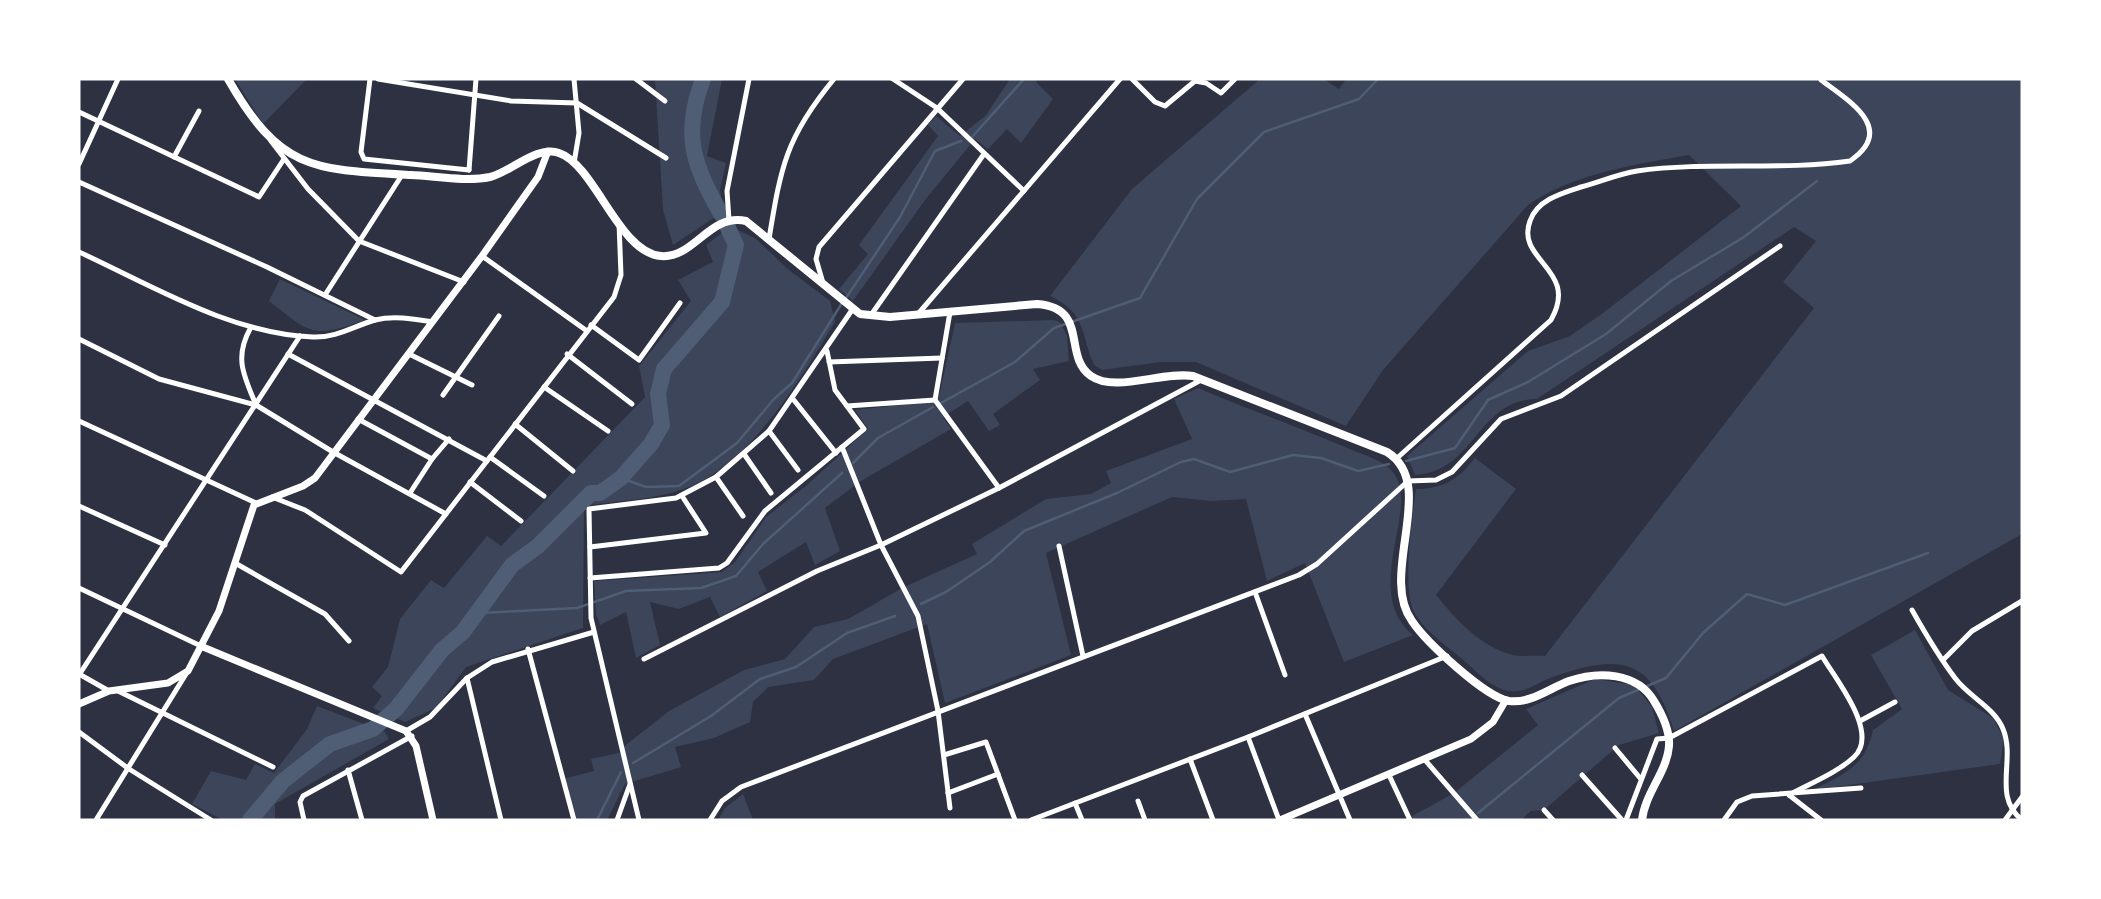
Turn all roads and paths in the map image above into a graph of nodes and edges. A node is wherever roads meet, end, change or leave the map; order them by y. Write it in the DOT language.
graph roads {
  1 [pos="118,79"];
  2 [pos="228,79"];
  3 [pos="370,79"];
  4 [pos="378,79"];
  5 [pos="476,79"];
  6 [pos="574,79"];
  7 [pos="636,79"];
  8 [pos="749,79"];
  9 [pos="834,79"];
  10 [pos="893,79"];
  11 [pos="963,79"];
  12 [pos="1120,79"];
  13 [pos="1132,79"];
  14 [pos="1235,79"];
  15 [pos="1821,80"];
  16 [pos="475,95"];
  17 [pos="665,101"];
  18 [pos="577,103"];
  19 [pos="937,108"];
  20 [pos="199,111"];
  21 [pos="79,112"];
  22 [pos="99,121"];
  23 [pos="267,135"];
  24 [pos="548,151"];
  25 [pos="984,154"];
  26 [pos="174,157"];
  27 [pos="666,158"];
  28 [pos="284,159"];
  29 [pos="574,163"];
  30 [pos="79,164"];
  31 [pos="402,174"];
  32 [pos="468,174"];
  33 [pos="79,182"];
  34 [pos="1024,191"];
  35 [pos="729,219"];
  36 [pos="619,222"];
  37 [pos="769,239"];
  38 [pos="359,241"];
  39 [pos="1780,246"];
  40 [pos="79,252"];
  41 [pos="482,256"];
  42 [pos="464,282"];
  43 [pos="824,287"];
  44 [pos="324,295"];
  45 [pos="680,303"];
  46 [pos="850,308"];
  47 [pos="950,312"];
  48 [pos="918,314"];
  49 [pos="499,316"];
  50 [pos="870,316"];
  51 [pos="376,320"];
  52 [pos="433,322"];
  53 [pos="589,328"];
  54 [pos="250,329"];
  55 [pos="300,336"];
  56 [pos="79,339"];
  57 [pos="827,351"];
  58 [pos="288,354"];
  59 [pos="409,354"];
  60 [pos="567,354"];
  61 [pos="942,358"];
  62 [pos="829,362"];
  63 [pos="456,377"];
  64 [pos="1203,379"];
  65 [pos="472,385"];
  66 [pos="544,387"];
  67 [pos="443,395"];
  68 [pos="793,399"];
  69 [pos="373,400"];
  70 [pos="935,400"];
  71 [pos="632,404"];
  72 [pos="256,405"];
  73 [pos="847,406"];
  74 [pos="358,419"];
  75 [pos="79,421"];
  76 [pos="515,424"];
  77 [pos="608,431"];
  78 [pos="769,431"];
  79 [pos="449,439"];
  80 [pos="842,447"];
  81 [pos="333,453"];
  82 [pos="836,453"];
  83 [pos="744,454"];
  84 [pos="432,459"];
  85 [pos="489,459"];
  86 [pos="1396,459"];
  87 [pos="798,470"];
  88 [pos="573,471"];
  89 [pos="716,477"];
  90 [pos="207,480"];
  91 [pos="1408,481"];
  92 [pos="470,482"];
  93 [pos="999,488"];
  94 [pos="410,493"];
  95 [pos="771,493"];
  96 [pos="544,496"];
  97 [pos="682,496"];
  98 [pos="272,497"];
  99 [pos="256,503"];
  100 [pos="79,506"];
  101 [pos="446,514"];
  102 [pos="743,516"];
  103 [pos="521,521"];
  104 [pos="165,545"];
  105 [pos="881,545"];
  106 [pos="1059,546"];
  107 [pos="590,547"];
  108 [pos="235,563"];
  109 [pos="590,578"];
  110 [pos="79,588"];
  111 [pos="1255,592"];
  112 [pos="2022,601"];
  113 [pos="123,608"];
  114 [pos="1912,610"];
  115 [pos="594,632"];
  116 [pos="349,641"];
  117 [pos="203,647"];
  118 [pos="528,649"];
  119 [pos="1083,656"];
  120 [pos="1447,656"];
  121 [pos="644,659"];
  122 [pos="1944,659"];
  123 [pos="188,671"];
  124 [pos="79,675"];
  125 [pos="1285,675"];
  126 [pos="467,678"];
  127 [pos="112,691"];
  128 [pos="1506,700"];
  129 [pos="1895,702"];
  130 [pos="79,704"];
  131 [pos="937,711"];
  132 [pos="163,713"];
  133 [pos="1305,714"];
  134 [pos="1861,724"];
  135 [pos="79,732"];
  136 [pos="409,734"];
  137 [pos="1248,737"];
  138 [pos="1668,738"];
  139 [pos="1615,748"];
  140 [pos="944,755"];
  141 [pos="1190,760"];
  142 [pos="1425,760"];
  143 [pos="273,766"];
  144 [pos="129,769"];
  145 [pos="348,770"];
  146 [pos="998,775"];
  147 [pos="1389,775"];
  148 [pos="1581,775"];
  149 [pos="1640,778"];
  150 [pos="631,783"];
  151 [pos="1861,788"];
  152 [pos="948,793"];
  153 [pos="1788,795"];
  154 [pos="1338,797"];
  155 [pos="2022,797"];
  156 [pos="1138,801"];
  157 [pos="1075,803"];
  158 [pos="950,808"];
  159 [pos="1544,810"];
  160 [pos="2011,811"];
  161 [pos="1641,817"];
  162 [pos="96,820"];
  163 [pos="211,820"];
  164 [pos="304,820"];
  165 [pos="362,820"];
  166 [pos="433,820"];
  167 [pos="501,820"];
  168 [pos="574,820"];
  169 [pos="617,820"];
  170 [pos="639,820"];
  171 [pos="710,820"];
  172 [pos="1015,820"];
  173 [pos="1031,820"];
  174 [pos="1082,820"];
  175 [pos="1145,820"];
  176 [pos="1213,820"];
  177 [pos="1280,820"];
  178 [pos="1350,820"];
  179 [pos="1410,820"];
  180 [pos="1477,820"];
  181 [pos="1553,820"];
  182 [pos="1624,820"];
  183 [pos="1724,820"];
  184 [pos="1821,820"];
  185 [pos="2005,820"];
  186 [pos="2022,820"];
  1 -- 22 [label="street"];
  2 -- 23 [label="main road"];
  3 -- 32 [label="street"];
  4 -- 16 [label="street"];
  5 -- 16 [label="street"];
  6 -- 18 [label="street"];
  7 -- 17 [label="street"];
  8 -- 35 [label="street"];
  9 -- 37 [label="street"];
  10 -- 19 [label="street"];
  11 -- 19 [label="street"];
  12 -- 34 [label="street"];
  13 -- 14 [label="street"];
  15 -- 86 [label="street"];
  16 -- 18 [label="street"];
  16 -- 32 [label="street"];
  18 -- 27 [label="street"];
  18 -- 29 [label="street"];
  19 -- 25 [label="street"];
  19 -- 43 [label="street"];
  20 -- 26 [label="street"];
  21 -- 22 [label="street"];
  22 -- 26 [label="street"];
  22 -- 30 [label="street"];
  23 -- 28 [label="street"];
  23 -- 31 [label="main road"];
  24 -- 29 [label="main road"];
  24 -- 32 [label="main road"];
  24 -- 41 [label="street"];
  25 -- 34 [label="street"];
  25 -- 50 [label="street"];
  26 -- 28 [label="street"];
  28 -- 38 [label="street"];
  29 -- 36 [label="main road"];
  31 -- 32 [label="main road"];
  31 -- 38 [label="street"];
  33 -- 44 [label="street"];
  34 -- 48 [label="street"];
  35 -- 36 [label="main road"];
  35 -- 37 [label="main road"];
  36 -- 53 [label="street"];
  37 -- 43 [label="main road"];
  38 -- 42 [label="street"];
  38 -- 44 [label="street"];
  39 -- 91 [label="street"];
  40 -- 54 [label="street"];
  41 -- 42 [label="street"];
  41 -- 53 [label="street"];
  42 -- 52 [label="street"];
  43 -- 46 [label="main road"];
  44 -- 51 [label="street"];
  45 -- 53 [label="street"];
  46 -- 50 [label="main road"];
  46 -- 57 [label="street"];
  47 -- 48 [label="main road"];
  47 -- 61 [label="street"];
  47 -- 64 [label="main road"];
  48 -- 50 [label="main road"];
  49 -- 63 [label="street"];
  51 -- 52 [label="street"];
  51 -- 55 [label="street"];
  52 -- 59 [label="street"];
  53 -- 60 [label="street"];
  54 -- 55 [label="street"];
  54 -- 72 [label="street"];
  55 -- 58 [label="street"];
  56 -- 72 [label="street"];
  57 -- 62 [label="street"];
  57 -- 68 [label="street"];
  58 -- 69 [label="street"];
  58 -- 72 [label="street"];
  59 -- 63 [label="street"];
  59 -- 69 [label="street"];
  60 -- 66 [label="street"];
  60 -- 71 [label="street"];
  61 -- 62 [label="street"];
  61 -- 70 [label="street"];
  62 -- 73 [label="street"];
  63 -- 65 [label="street"];
  63 -- 67 [label="street"];
  64 -- 86 [label="main road"];
  64 -- 93 [label="street"];
  66 -- 76 [label="street"];
  66 -- 77 [label="street"];
  68 -- 78 [label="street"];
  68 -- 82 [label="street"];
  69 -- 74 [label="street"];
  69 -- 79 [label="street"];
  70 -- 73 [label="street"];
  70 -- 93 [label="street"];
  72 -- 81 [label="street"];
  72 -- 90 [label="street"];
  73 -- 80 [label="street"];
  74 -- 81 [label="street"];
  74 -- 84 [label="street"];
  75 -- 90 [label="street"];
  76 -- 85 [label="street"];
  76 -- 88 [label="street"];
  78 -- 83 [label="street"];
  78 -- 87 [label="street"];
  79 -- 84 [label="street"];
  79 -- 85 [label="street"];
  80 -- 82 [label="street"];
  80 -- 105 [label="street"];
  81 -- 94 [label="street"];
  81 -- 98 [label="street"];
  82 -- 109 [label="street"];
  83 -- 89 [label="street"];
  83 -- 95 [label="street"];
  84 -- 94 [label="street"];
  85 -- 92 [label="street"];
  85 -- 96 [label="street"];
  86 -- 91 [label="main road"];
  89 -- 97 [label="street"];
  89 -- 102 [label="street"];
  90 -- 99 [label="street"];
  90 -- 104 [label="street"];
  91 -- 111 [label="street"];
  91 -- 120 [label="main road"];
  92 -- 101 [label="street"];
  92 -- 103 [label="street"];
  93 -- 105 [label="street"];
  94 -- 101 [label="street"];
  97 -- 107 [label="street"];
  97 -- 107 [label="street"];
  98 -- 99 [label="street"];
  98 -- 101 [label="street"];
  99 -- 108 [label="street"];
  100 -- 104 [label="street"];
  104 -- 113 [label="street"];
  105 -- 121 [label="street"];
  105 -- 131 [label="street"];
  106 -- 119 [label="street"];
  107 -- 109 [label="street"];
  108 -- 116 [label="street"];
  108 -- 117 [label="street"];
  109 -- 115 [label="street"];
  110 -- 113 [label="street"];
  111 -- 119 [label="street"];
  111 -- 125 [label="street"];
  112 -- 122 [label="street"];
  113 -- 117 [label="street"];
  113 -- 124 [label="street"];
  114 -- 122 [label="street"];
  115 -- 118 [label="street"];
  115 -- 150 [label="street"];
  117 -- 123 [label="street"];
  117 -- 136 [label="street"];
  118 -- 126 [label="street"];
  118 -- 168 [label="street"];
  119 -- 131 [label="street"];
  120 -- 128 [label="main road"];
  120 -- 133 [label="street"];
  122 -- 160 [label="street"];
  123 -- 127 [label="street"];
  123 -- 132 [label="street"];
  124 -- 127 [label="street"];
  126 -- 136 [label="street"];
  126 -- 167 [label="street"];
  127 -- 130 [label="street"];
  127 -- 132 [label="street"];
  128 -- 138 [label="main road"];
  128 -- 142 [label="street"];
  129 -- 134 [label="street"];
  131 -- 140 [label="street"];
  131 -- 171 [label="street"];
  132 -- 143 [label="street"];
  132 -- 144 [label="street"];
  133 -- 137 [label="street"];
  133 -- 154 [label="street"];
  134 -- 138 [label="street"];
  134 -- 153 [label="street"];
  135 -- 144 [label="street"];
  136 -- 145 [label="street"];
  136 -- 166 [label="street"];
  137 -- 141 [label="street"];
  137 -- 177 [label="street"];
  138 -- 149 [label="street"];
  138 -- 161 [label="main road"];
  139 -- 149 [label="street"];
  140 -- 146 [label="street"];
  140 -- 152 [label="street"];
  141 -- 157 [label="street"];
  141 -- 176 [label="street"];
  142 -- 147 [label="street"];
  142 -- 180 [label="street"];
  144 -- 162 [label="street"];
  144 -- 163 [label="street"];
  145 -- 164 [label="street"];
  145 -- 165 [label="street"];
  146 -- 152 [label="street"];
  146 -- 172 [label="street"];
  147 -- 154 [label="street"];
  147 -- 179 [label="street"];
  148 -- 182 [label="street"];
  149 -- 182 [label="street"];
  150 -- 169 [label="street"];
  150 -- 170 [label="street"];
  151 -- 153 [label="street"];
  152 -- 158 [label="street"];
  153 -- 183 [label="street"];
  153 -- 184 [label="street"];
  154 -- 177 [label="street"];
  154 -- 178 [label="street"];
  155 -- 160 [label="street"];
  156 -- 175 [label="street"];
  157 -- 173 [label="street"];
  157 -- 174 [label="street"];
  159 -- 181 [label="street"];
  160 -- 185 [label="street"];
  160 -- 186 [label="street"];
}
